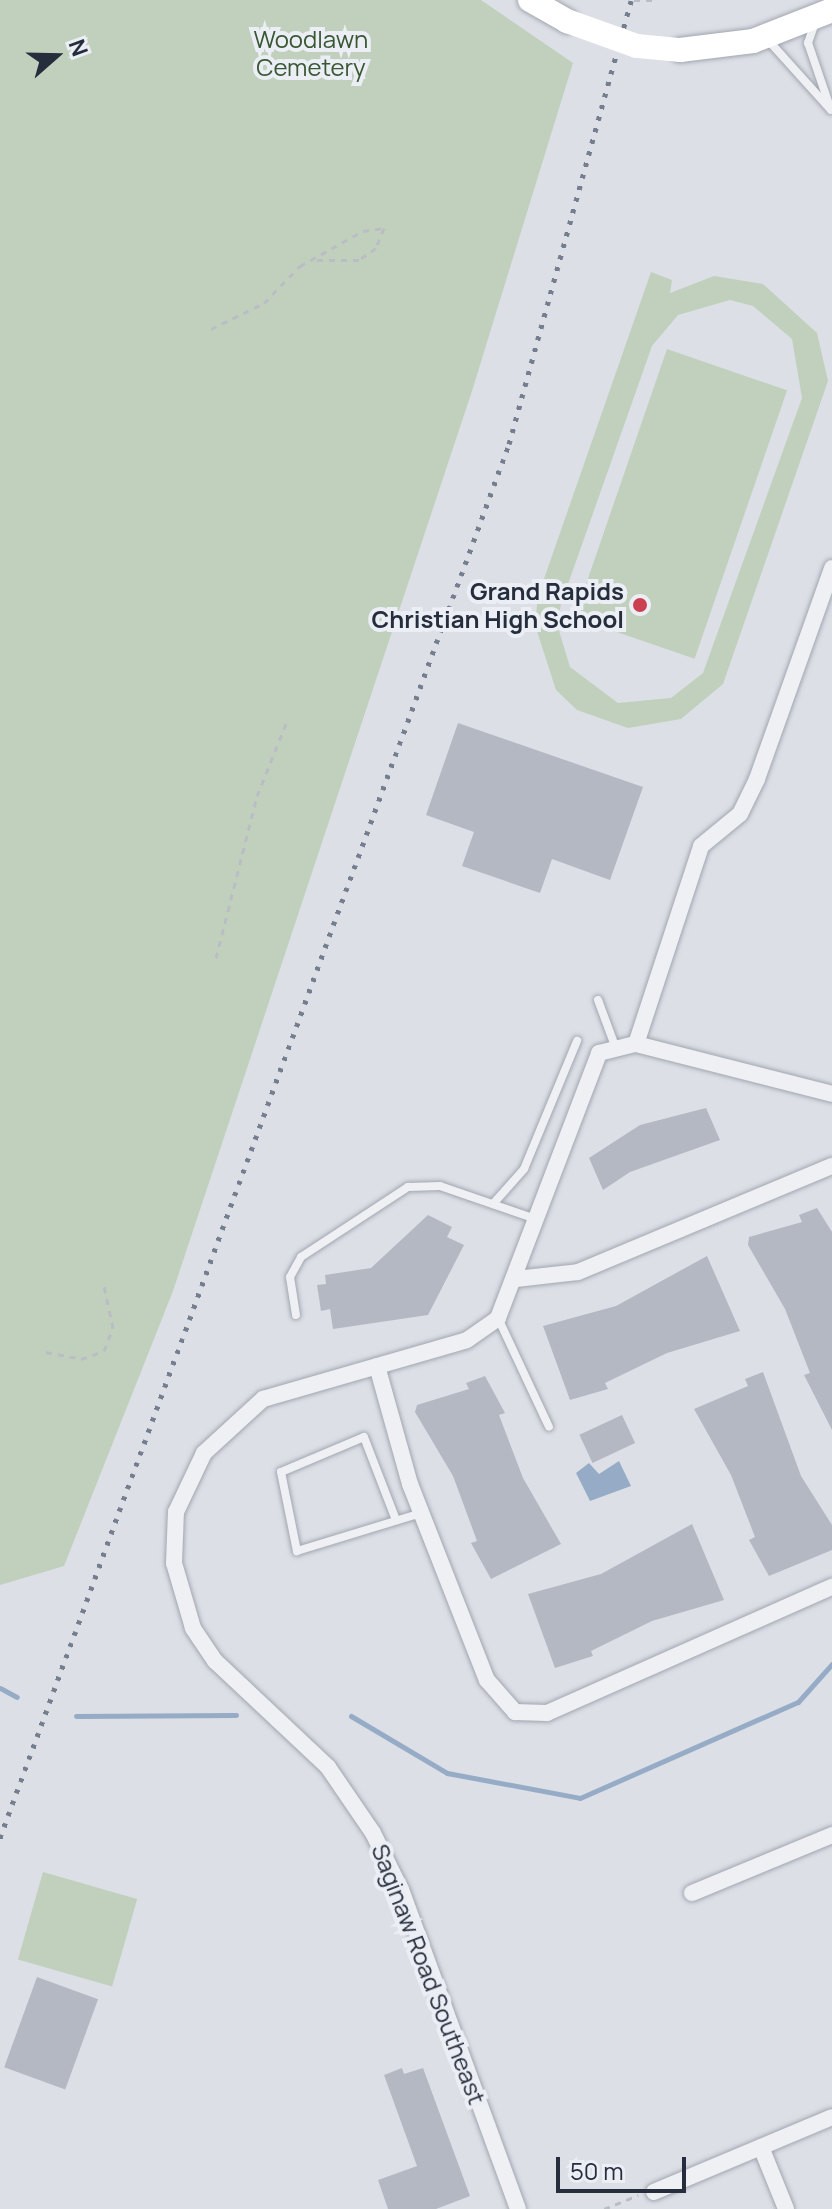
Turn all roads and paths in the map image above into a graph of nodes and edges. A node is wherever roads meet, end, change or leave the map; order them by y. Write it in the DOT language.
graph roads {
  1 [pos="634,0"];
  2 [pos="658,0"];
  3 [pos="531,1"];
  4 [pos="824,14"];
  5 [pos="764,37"];
  6 [pos="832,111"];
  7 [pos="311,260"];
  8 [pos="211,329"];
  9 [pos="832,568"];
  10 [pos="286,724"];
  11 [pos="216,958"];
  12 [pos="598,1000"];
  13 [pos="577,1041"];
  14 [pos="636,1044"];
  15 [pos="615,1046"];
  16 [pos="832,1094"];
  17 [pos="832,1166"];
  18 [pos="493,1204"];
  19 [pos="536,1219"];
  20 [pos="516,1279"];
  21 [pos="104,1286"];
  22 [pos="296,1315"];
  23 [pos="498,1318"];
  24 [pos="46,1352"];
  25 [pos="377,1366"];
  26 [pos="549,1427"];
  27 [pos="421,1513"];
  28 [pos="396,1520"];
  29 [pos="832,1587"];
  30 [pos="832,1835"];
  31 [pos="692,1893"];
  32 [pos="832,2117"];
  33 [pos="761,2147"];
  34 [pos="654,2192"];
  35 [pos="518,2209"];
  36 [pos="604,2209"];
  37 [pos="786,2209"];
  1 -- 2 [label="path"];
  3 -- 5 [label="main road, bridge"];
  4 -- 5 [label="main road"];
  4 -- 6 [label="lane"];
  5 -- 6 [label="lane"];
  7 -- 7 [label="path"];
  7 -- 8 [label="path"];
  9 -- 14 [label="street"];
  10 -- 11 [label="path"];
  12 -- 15 [label="lane"];
  13 -- 18 [label="lane"];
  14 -- 15 [label="street"];
  14 -- 16 [label="street"];
  15 -- 19 [label="street"];
  17 -- 20 [label="street"];
  18 -- 19 [label="lane"];
  18 -- 22 [label="lane"];
  19 -- 20 [label="street"];
  20 -- 23 [label="street"];
  21 -- 24 [label="path"];
  23 -- 25 [label="street, Saginaw Road Southeast"];
  23 -- 26 [label="lane"];
  25 -- 27 [label="street"];
  25 -- 35 [label="street, Saginaw Road Southeast"];
  27 -- 28 [label="lane"];
  27 -- 29 [label="street"];
  28 -- 28 [label="lane"];
  30 -- 31 [label="street"];
  32 -- 33 [label="street"];
  33 -- 34 [label="street"];
  33 -- 37 [label="street"];
  34 -- 36 [label="path"];
}
